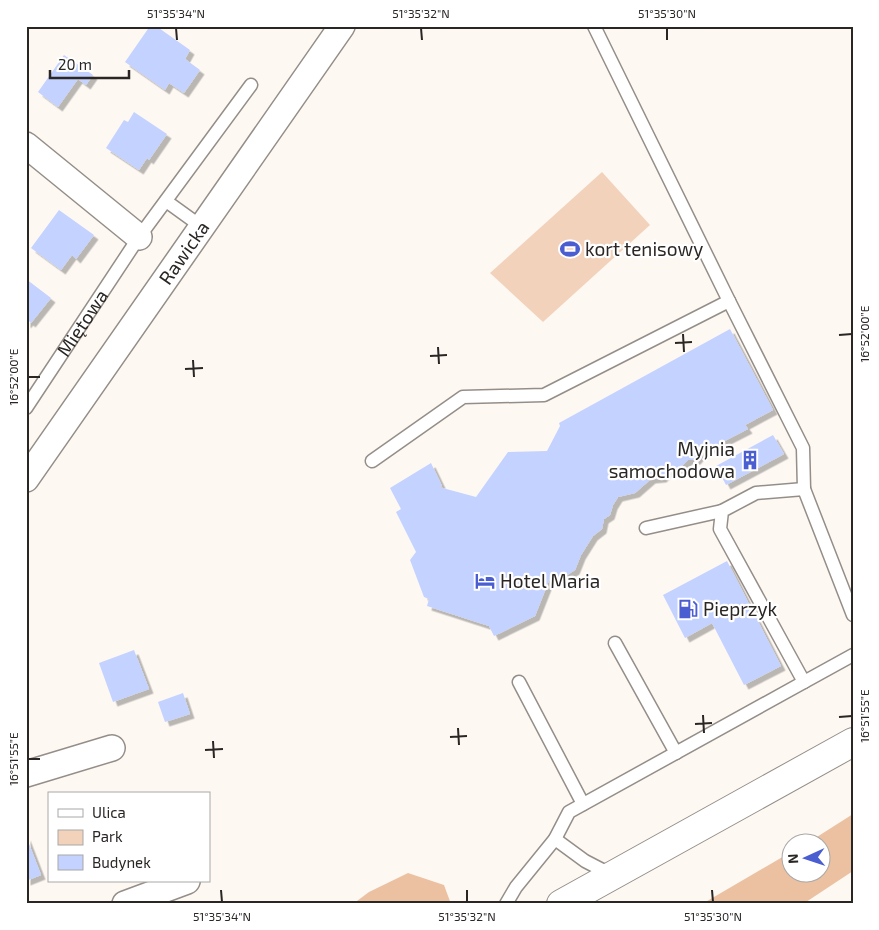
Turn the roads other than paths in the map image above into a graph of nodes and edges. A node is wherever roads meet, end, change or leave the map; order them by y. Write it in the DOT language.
graph roads {
  1 [pos="342,26"];
  2 [pos="594,26"];
  3 [pos="251,85"];
  4 [pos="26,145"];
  5 [pos="166,201"];
  6 [pos="202,228"];
  7 [pos="139,237"];
  8 [pos="729,301"];
  9 [pos="26,408"];
  10 [pos="372,461"];
  11 [pos="26,479"];
  12 [pos="804,489"];
  13 [pos="722,511"];
  14 [pos="646,528"];
  15 [pos="853,615"];
  16 [pos="615,643"];
  17 [pos="853,655"];
  18 [pos="519,682"];
  19 [pos="804,682"];
  20 [pos="853,732"];
  21 [pos="112,748"];
  22 [pos="843,748"];
  23 [pos="676,753"];
  24 [pos="26,774"];
  25 [pos="583,804"];
  26 [pos="556,839"];
  27 [pos="614,876"];
  28 [pos="184,882"];
  29 [pos="125,904"];
  30 [pos="506,904"];
  31 [pos="561,904"];
  1 -- 6 [label="street, Rawicka"];
  2 -- 8 [label="lane"];
  3 -- 5 [label="lane, Miętowa"];
  4 -- 7 [label="street"];
  5 -- 6 [label="lane"];
  5 -- 7 [label="lane, Miętowa"];
  6 -- 11 [label="street, Rawicka"];
  7 -- 9 [label="lane, Miętowa"];
  8 -- 10 [label="lane"];
  8 -- 12 [label="lane"];
  12 -- 13 [label="lane"];
  12 -- 15 [label="lane"];
  13 -- 14 [label="lane"];
  13 -- 19 [label="lane"];
  16 -- 23 [label="lane"];
  17 -- 19 [label="lane"];
  18 -- 25 [label="lane"];
  19 -- 23 [label="lane"];
  20 -- 22 [label="lane"];
  21 -- 24 [label="street"];
  22 -- 27 [label="main road"];
  23 -- 25 [label="lane"];
  25 -- 26 [label="lane"];
  26 -- 27 [label="lane"];
  26 -- 30 [label="lane"];
  27 -- 31 [label="main road"];
  28 -- 29 [label="street"];
}
